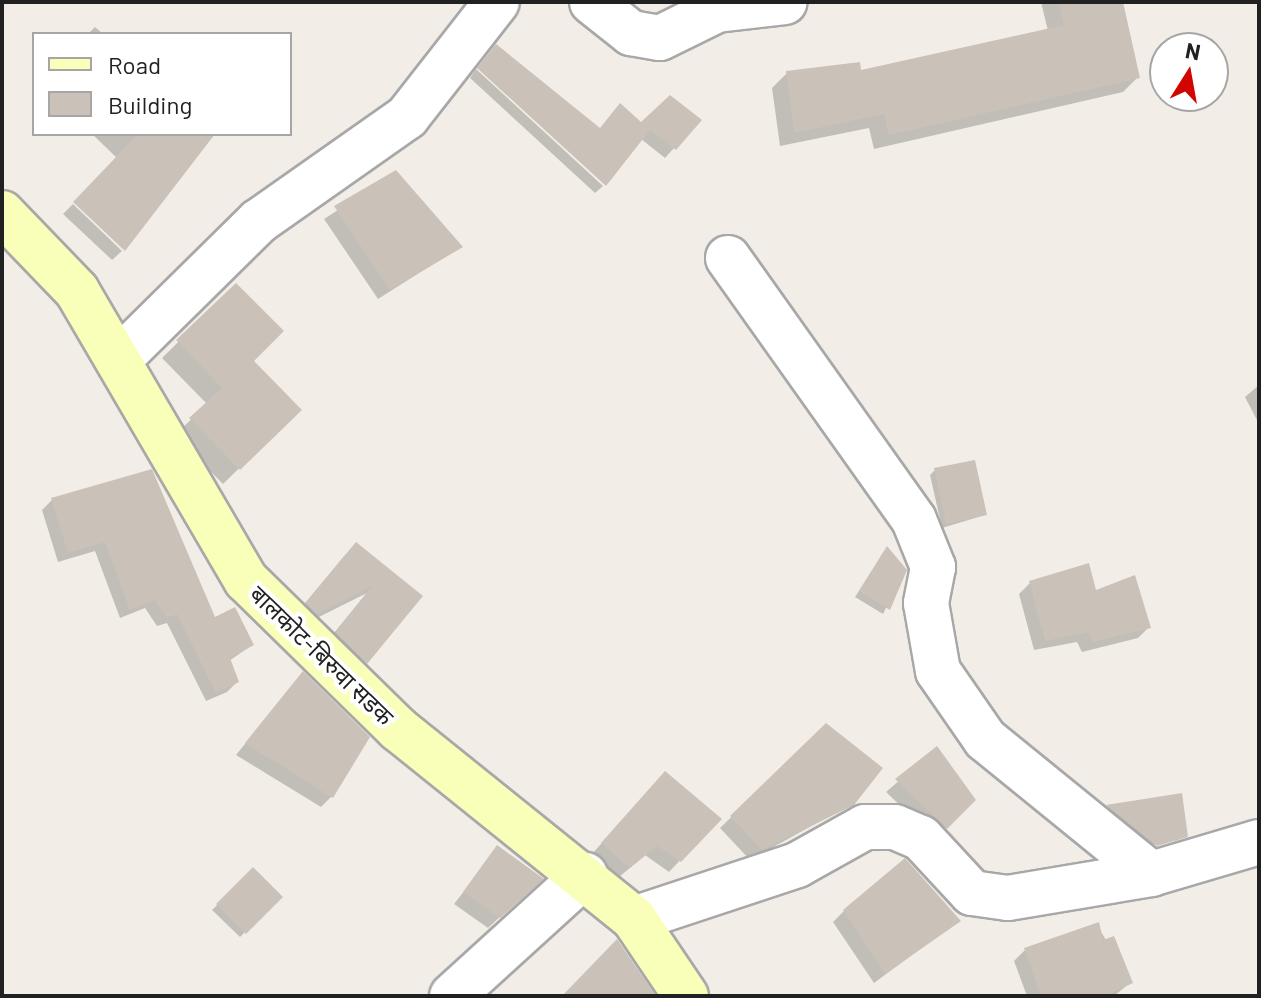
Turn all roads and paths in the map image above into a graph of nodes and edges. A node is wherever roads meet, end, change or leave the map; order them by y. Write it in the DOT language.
graph roads {
  1 [pos="497,2"];
  2 [pos="592,2"];
  3 [pos="785,2"];
  4 [pos="2,213"];
  5 [pos="728,258"];
  6 [pos="121,357"];
  7 [pos="1259,842"];
  8 [pos="1151,874"];
  9 [pos="585,875"];
  10 [pos="634,919"];
  11 [pos="452,996"];
  12 [pos="686,996"];
  1 -- 6 [label="street"];
  2 -- 3 [label="street"];
  4 -- 6 [label="main road, बालकोट-बिरुवा सडक"];
  5 -- 8 [label="street"];
  6 -- 9 [label="main road, बालकोट-बिरुवा सडक"];
  7 -- 8 [label="street"];
  8 -- 10 [label="street"];
  9 -- 10 [label="main road, बालकोट-बिरुवा सडक"];
  9 -- 11 [label="street"];
  10 -- 12 [label="main road, बालकोट-बिरुवा सडक"];
}
